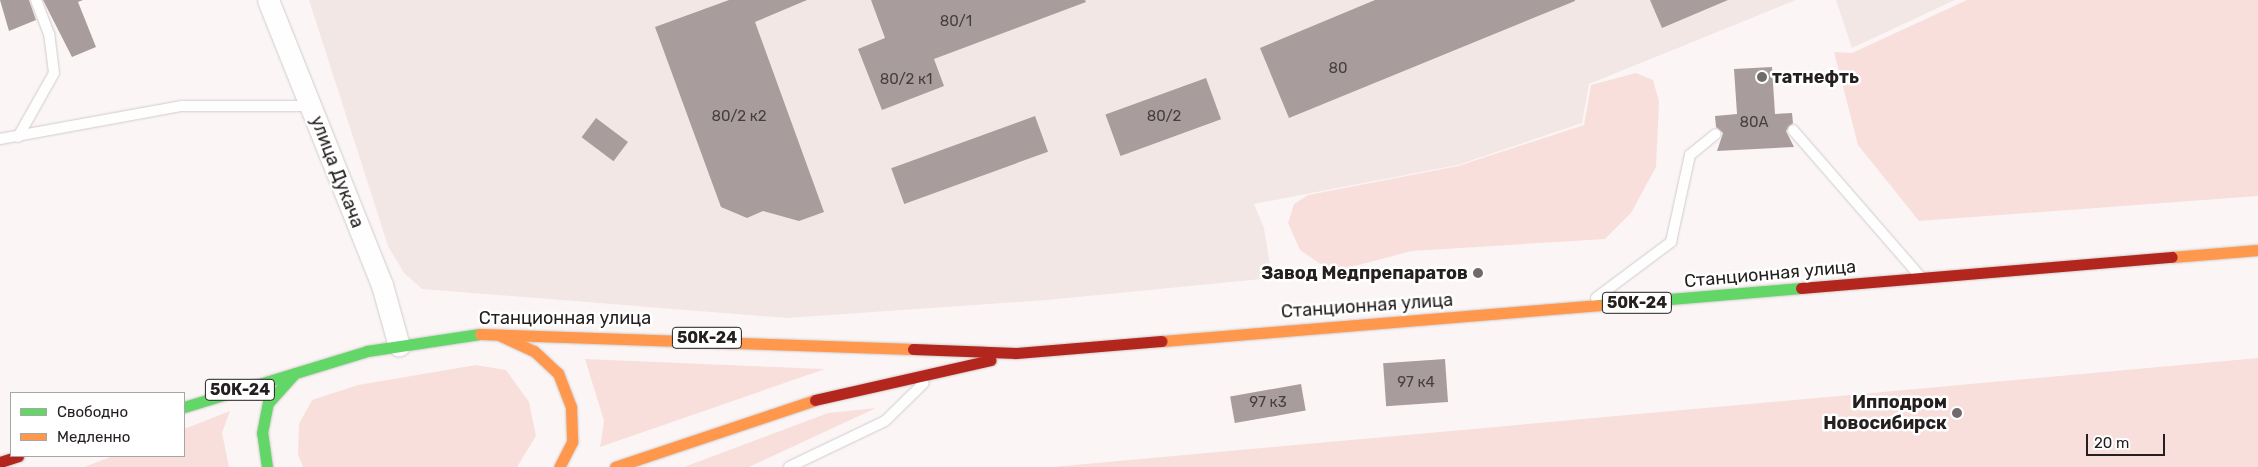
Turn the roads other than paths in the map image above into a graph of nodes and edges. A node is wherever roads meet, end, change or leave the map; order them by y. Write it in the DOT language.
graph roads {
  1 [pos="36,0"];
  2 [pos="268,0"];
  3 [pos="312,106"];
  4 [pos="1793,130"];
  5 [pos="1716,134"];
  6 [pos="18,137"];
  7 [pos="0,139"];
  8 [pos="2258,250"];
  9 [pos="1922,279"];
  10 [pos="1583,308"];
  11 [pos="492,332"];
  12 [pos="399,346"];
  13 [pos="1016,353"];
  14 [pos="295,373"];
  15 [pos="932,376"];
  16 [pos="185,407"];
  17 [pos="15,457"];
  18 [pos="0,462"];
  19 [pos="267,467"];
  20 [pos="559,467"];
  21 [pos="615,467"];
  22 [pos="789,467"];
  1 -- 6 [label="lane"];
  2 -- 3 [label="street, улица Дукача"];
  3 -- 6 [label="lane"];
  3 -- 12 [label="street, улица Дукача"];
  4 -- 9 [label="lane"];
  5 -- 10 [label="lane"];
  6 -- 7 [label="lane"];
  8 -- 9 [label="main road, Станционная улица / 50К-24"];
  9 -- 10 [label="main road, Станционная улица / 50К-24"];
  10 -- 13 [label="main road, Станционная улица / 50К-24"];
  11 -- 12 [label="main road, Станционная улица / 50К-24"];
  11 -- 13 [label="main road, Станционная улица / 50К-24"];
  11 -- 20 [label="main road"];
  12 -- 14 [label="main road, Станционная улица / 50К-24"];
  13 -- 15 [label="main road, Станционная улица / 50К-24"];
  14 -- 16 [label="main road, Станционная улица / 50К-24"];
  14 -- 19 [label="main road"];
  15 -- 21 [label="main road, Станционная улица / 50К-24"];
  15 -- 22 [label="lane"];
  17 -- 18 [label="main road"];
}
